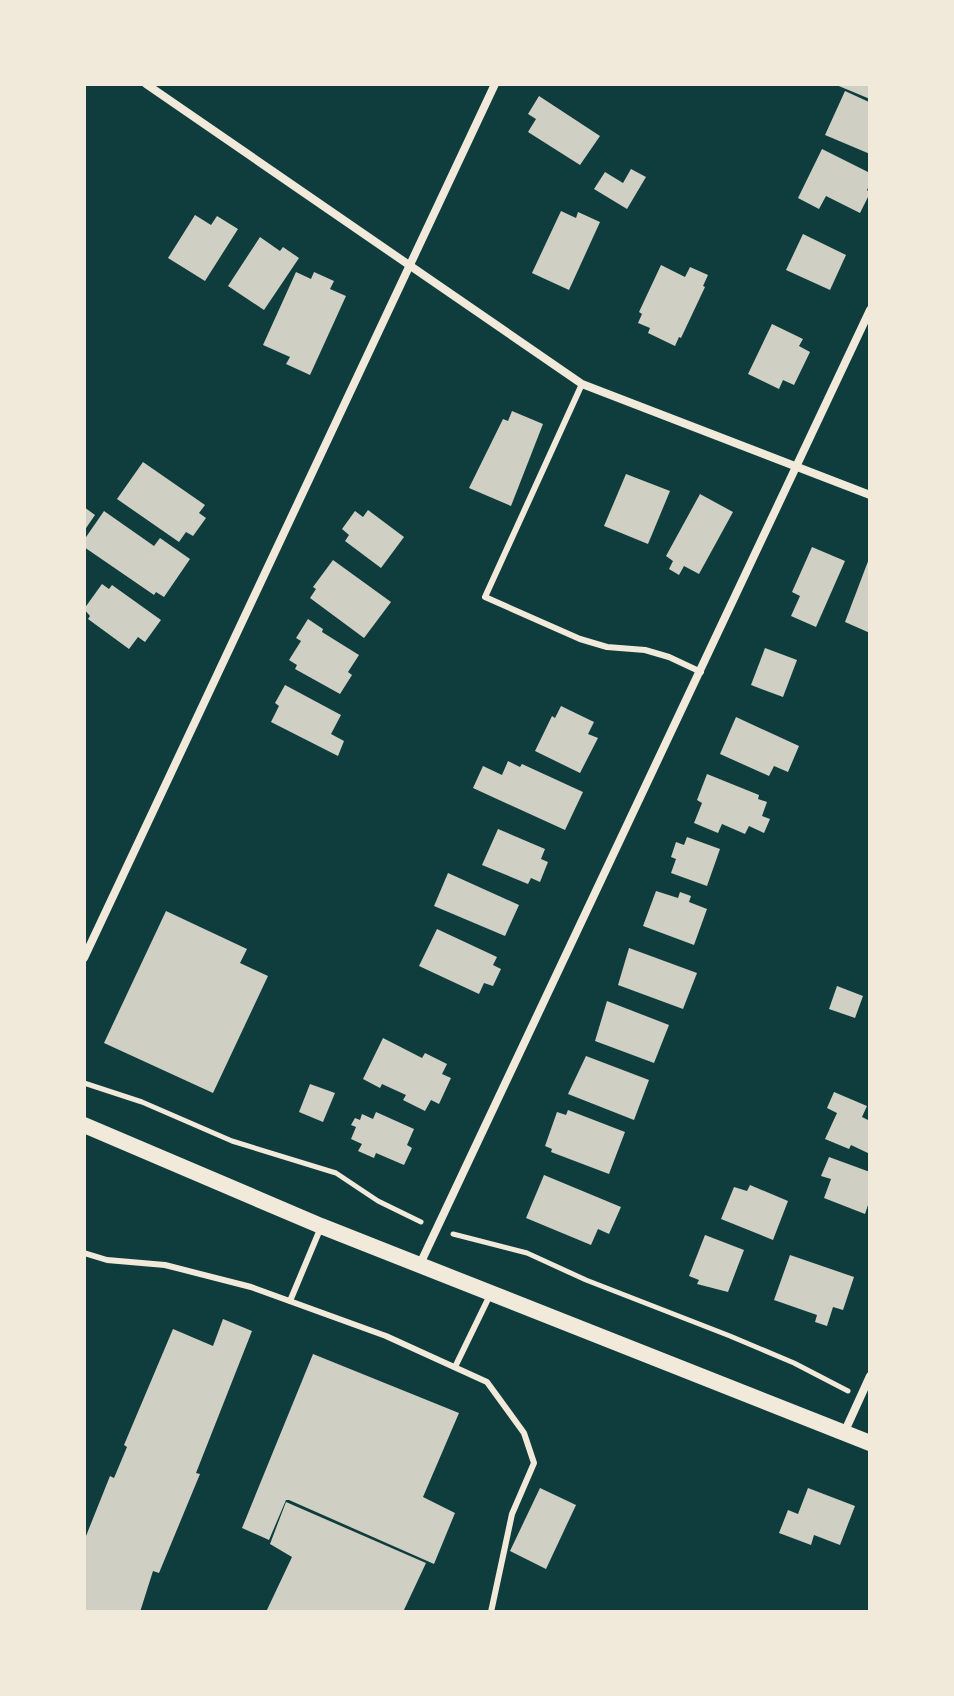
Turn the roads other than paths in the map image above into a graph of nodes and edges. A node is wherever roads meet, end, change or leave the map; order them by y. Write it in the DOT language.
graph roads {
  1 [pos="146,84"];
  2 [pos="495,84"];
  3 [pos="409,267"];
  4 [pos="870,310"];
  5 [pos="582,384"];
  6 [pos="796,466"];
  7 [pos="870,495"];
  8 [pos="701,672"];
  9 [pos="84,958"];
  10 [pos="84,1125"];
  11 [pos="321,1226"];
  12 [pos="84,1253"];
  13 [pos="419,1265"];
  14 [pos="490,1294"];
  15 [pos="290,1301"];
  16 [pos="455,1367"];
  17 [pos="870,1376"];
  18 [pos="844,1433"];
  19 [pos="870,1443"];
  20 [pos="491,1612"];
  1 -- 3 [label="street"];
  2 -- 3 [label="street"];
  3 -- 5 [label="street"];
  3 -- 9 [label="street"];
  4 -- 6 [label="street"];
  5 -- 6 [label="street"];
  5 -- 8 [label="lane"];
  6 -- 7 [label="street"];
  6 -- 8 [label="street"];
  8 -- 13 [label="street"];
  10 -- 11 [label="main road"];
  11 -- 13 [label="main road"];
  11 -- 15 [label="lane"];
  12 -- 15 [label="lane"];
  13 -- 14 [label="main road"];
  14 -- 16 [label="lane"];
  14 -- 18 [label="main road"];
  15 -- 16 [label="lane"];
  16 -- 20 [label="lane"];
  17 -- 18 [label="street"];
  18 -- 19 [label="main road"];
}
